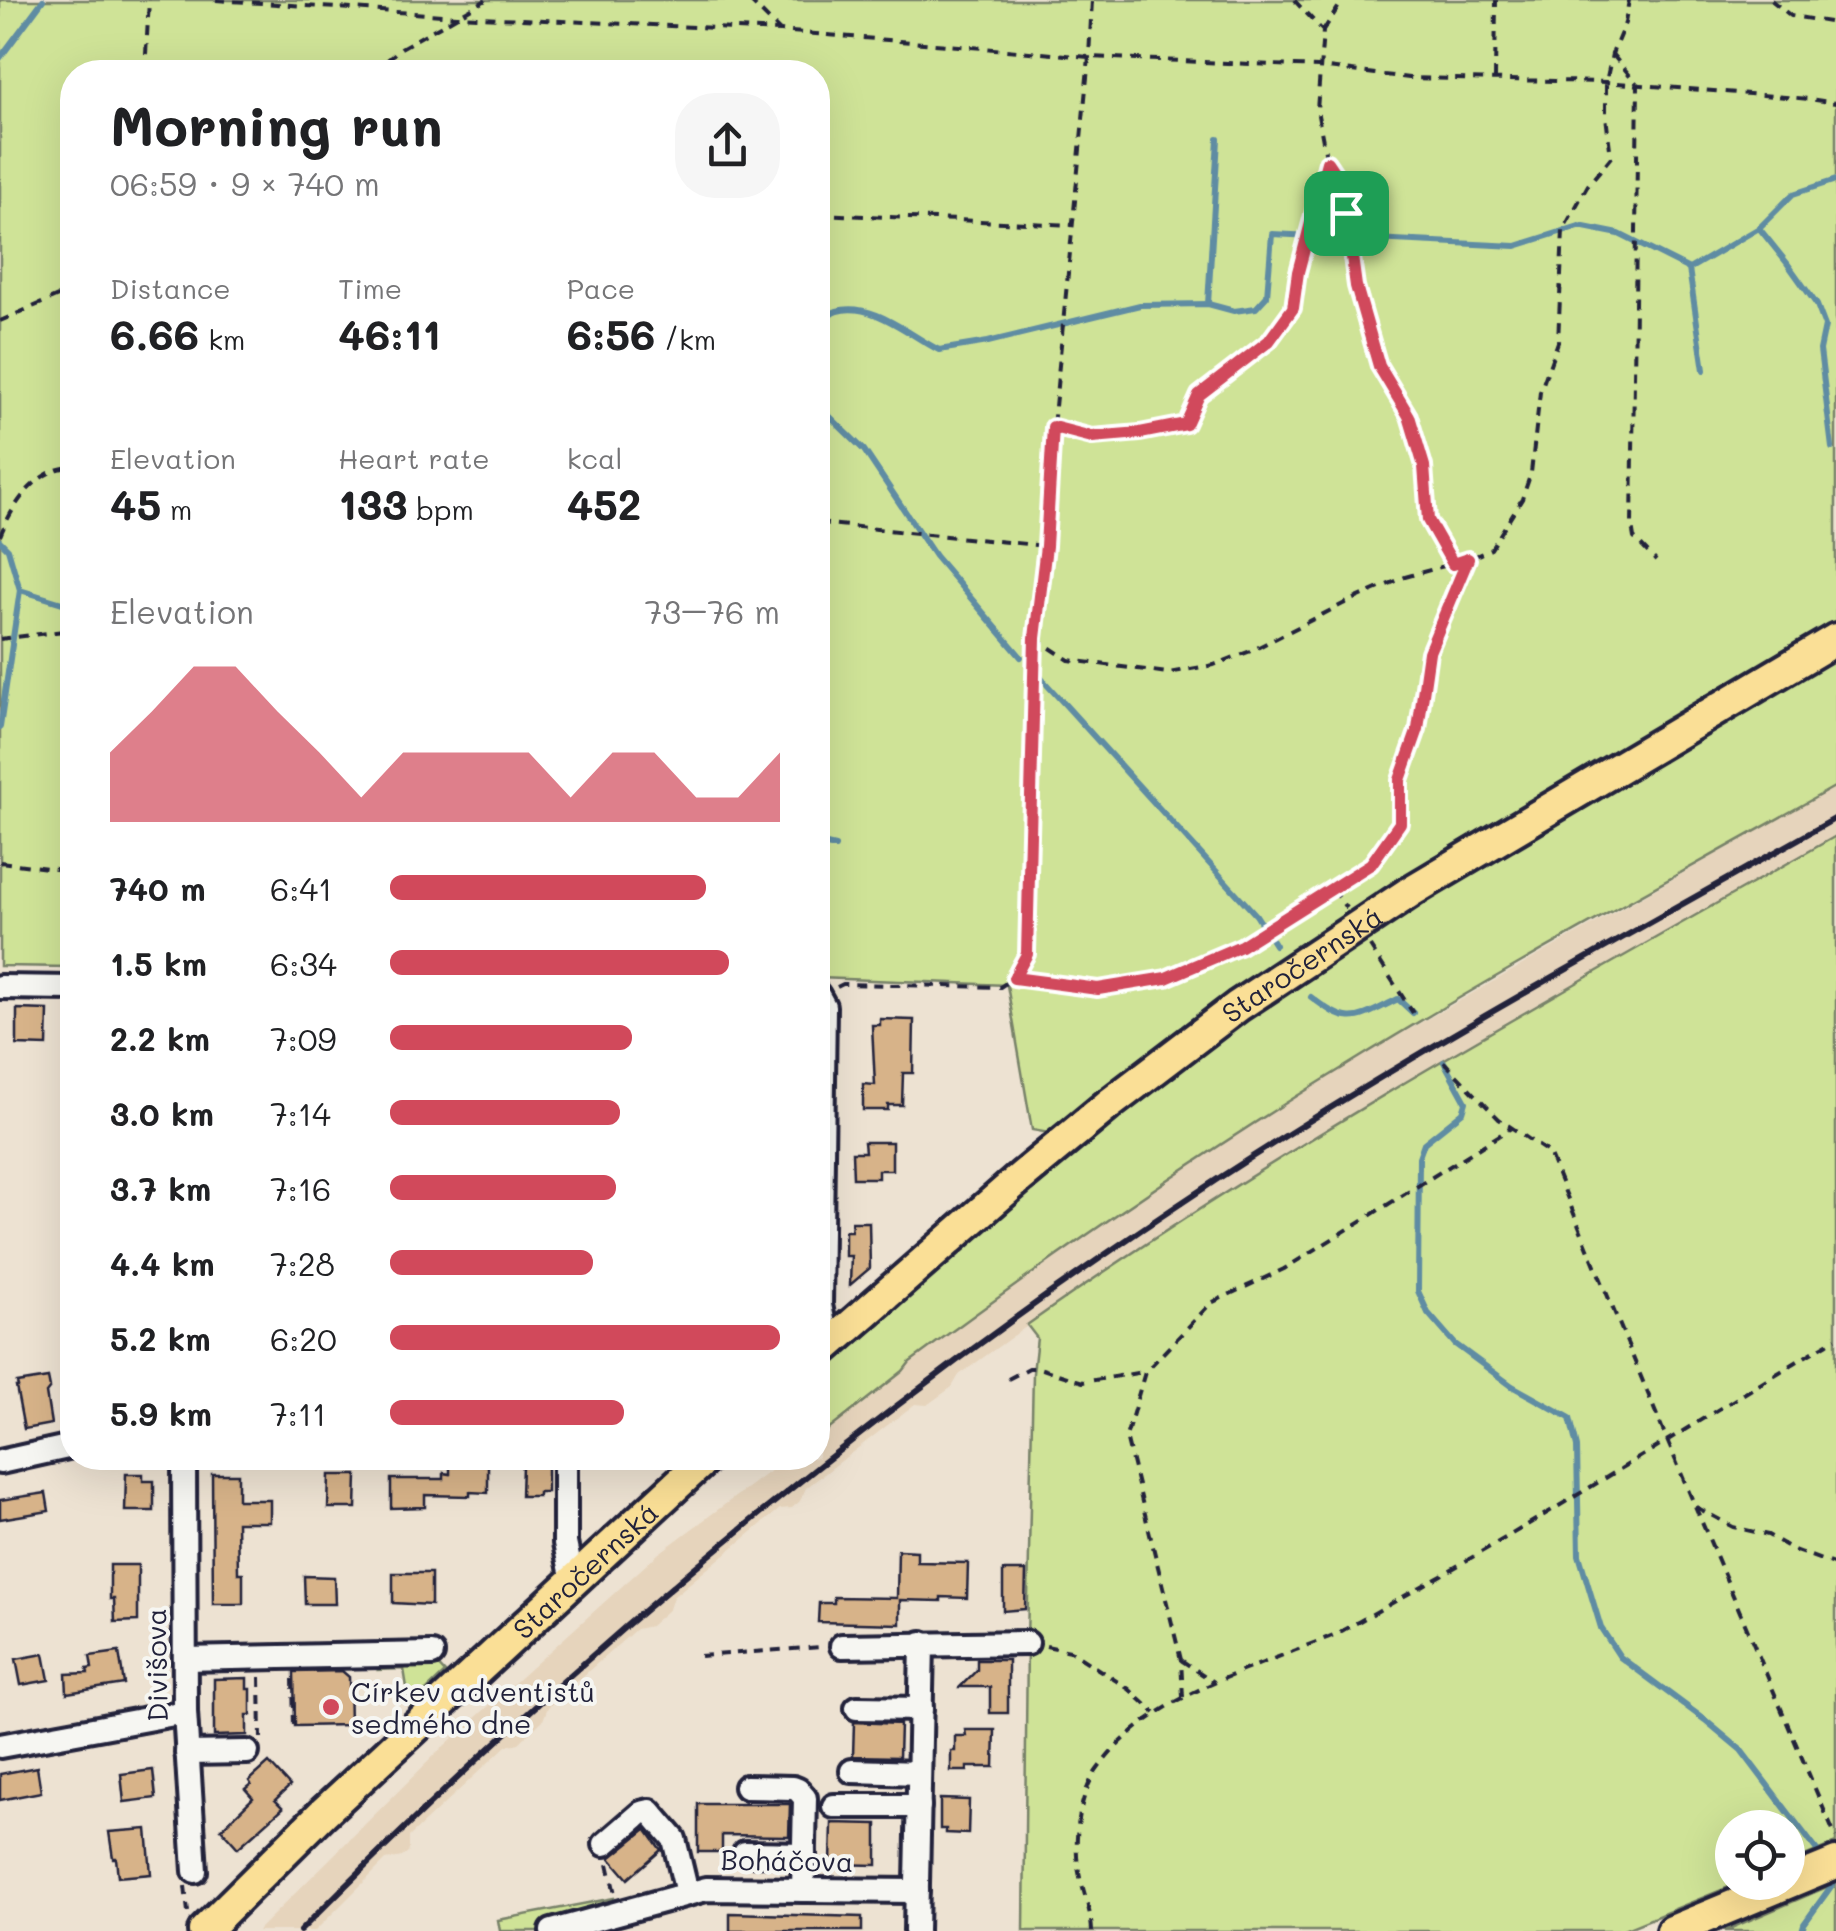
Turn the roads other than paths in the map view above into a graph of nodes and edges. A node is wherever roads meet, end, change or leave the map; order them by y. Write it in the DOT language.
graph roads {
  1 [pos="1836,640"];
  2 [pos="0,987"];
  3 [pos="60,988"];
  4 [pos="830,1343"];
  5 [pos="60,1456"];
  6 [pos="0,1462"];
  7 [pos="184,1470"];
  8 [pos="565,1470"];
  9 [pos="693,1470"];
  10 [pos="572,1581"];
  11 [pos="1027,1642"];
  12 [pos="922,1643"];
  13 [pos="842,1646"];
  14 [pos="432,1654"];
  15 [pos="186,1659"];
  16 [pos="856,1708"];
  17 [pos="921,1710"];
  18 [pos="185,1712"];
  19 [pos="254,1745"];
  20 [pos="0,1746"];
  21 [pos="188,1753"];
  22 [pos="852,1771"];
  23 [pos="919,1773"];
  24 [pos="746,1787"];
  25 [pos="834,1806"];
  26 [pos="918,1806"];
  27 [pos="605,1844"];
  28 [pos="745,1853"];
  29 [pos="804,1854"];
  30 [pos="1836,1862"];
  31 [pos="195,1871"];
  32 [pos="803,1890"];
  33 [pos="917,1891"];
  34 [pos="687,1893"];
  35 [pos="608,1921"];
  36 [pos="204,1931"];
  37 [pos="552,1931"];
  38 [pos="916,1931"];
  39 [pos="1672,1931"];
  1 -- 4 [label="main road, Staročernská"];
  2 -- 3 [label="street"];
  5 -- 6 [label="street"];
  7 -- 15 [label="street, Divišova"];
  8 -- 10 [label="street"];
  9 -- 10 [label="main road, Staročernská"];
  10 -- 36 [label="main road, Staročernská"];
  11 -- 12 [label="street"];
  12 -- 13 [label="street"];
  12 -- 17 [label="street"];
  14 -- 15 [label="street"];
  15 -- 18 [label="street, Divišova"];
  16 -- 17 [label="street"];
  17 -- 23 [label="street"];
  18 -- 20 [label="street"];
  18 -- 21 [label="street, Divišova"];
  19 -- 21 [label="street"];
  21 -- 31 [label="street, Divišova"];
  22 -- 23 [label="street"];
  23 -- 26 [label="street"];
  24 -- 29 [label="street"];
  25 -- 26 [label="street"];
  26 -- 33 [label="street"];
  27 -- 34 [label="street"];
  28 -- 29 [label="street"];
  29 -- 32 [label="street"];
  30 -- 39 [label="main road"];
  32 -- 33 [label="street, Boháčova"];
  32 -- 34 [label="street, Boháčova"];
  33 -- 38 [label="street"];
  34 -- 35 [label="street, Boháčova"];
  35 -- 37 [label="street, Boháčova"];
}
